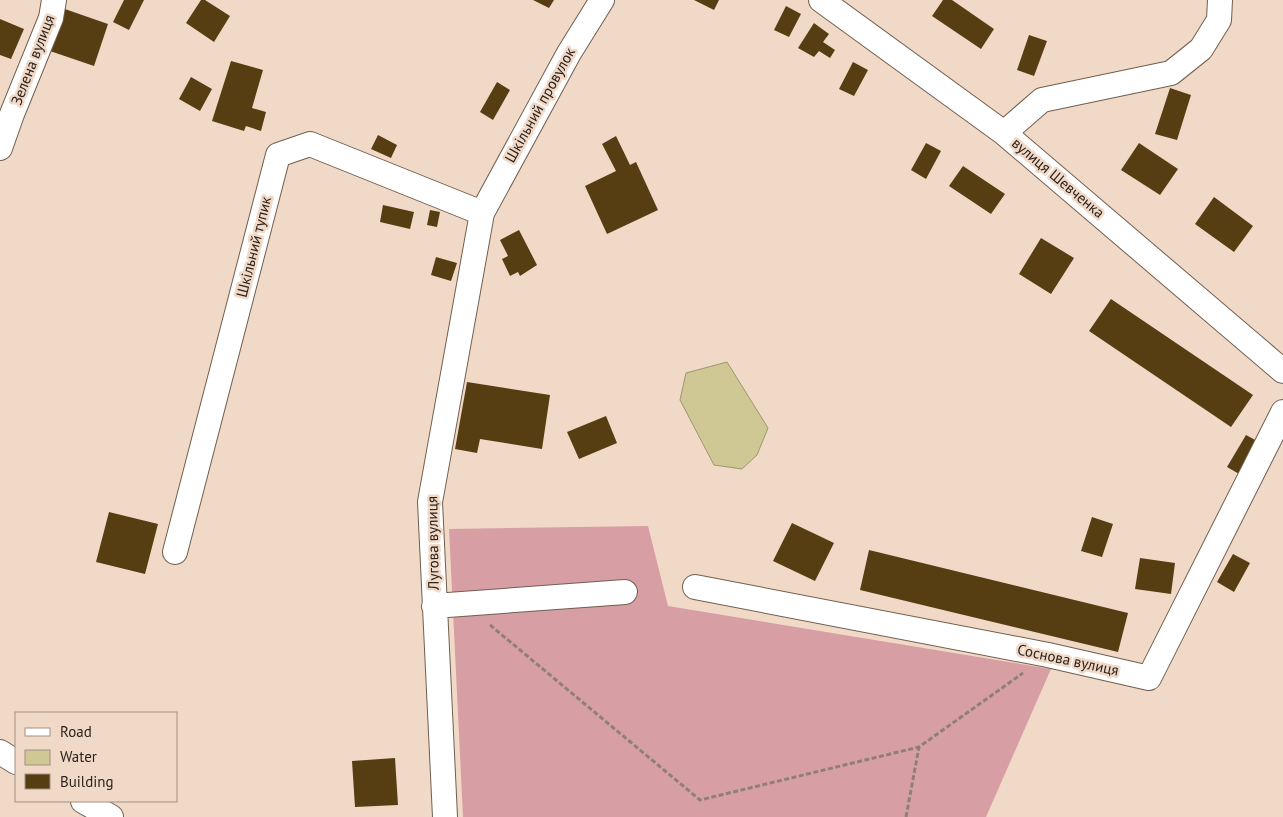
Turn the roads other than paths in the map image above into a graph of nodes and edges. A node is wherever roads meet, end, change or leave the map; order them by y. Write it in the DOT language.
graph roads {
  1 [pos="54,0"];
  2 [pos="602,0"];
  3 [pos="821,0"];
  4 [pos="1220,0"];
  5 [pos="1004,133"];
  6 [pos="0,148"];
  7 [pos="482,213"];
  8 [pos="1283,371"];
  9 [pos="1283,412"];
  10 [pos="175,552"];
  11 [pos="695,587"];
  12 [pos="625,592"];
  13 [pos="434,606"];
  14 [pos="0,752"];
  15 [pos="15,761"];
  16 [pos="85,802"];
  17 [pos="111,817"];
  18 [pos="445,817"];
  1 -- 6 [label="street, Зелена вулиця"];
  2 -- 7 [label="street, Шкільний провулок"];
  3 -- 5 [label="street, вулиця Шевченка"];
  4 -- 5 [label="street"];
  5 -- 8 [label="street, вулиця Шевченка"];
  7 -- 10 [label="street, Шкільний тупик"];
  7 -- 13 [label="street, Лугова вулиця"];
  9 -- 11 [label="street, Соснова вулиця"];
  12 -- 13 [label="street"];
  13 -- 18 [label="street, Лугова вулиця"];
  14 -- 15 [label="street"];
  16 -- 17 [label="street"];
}
